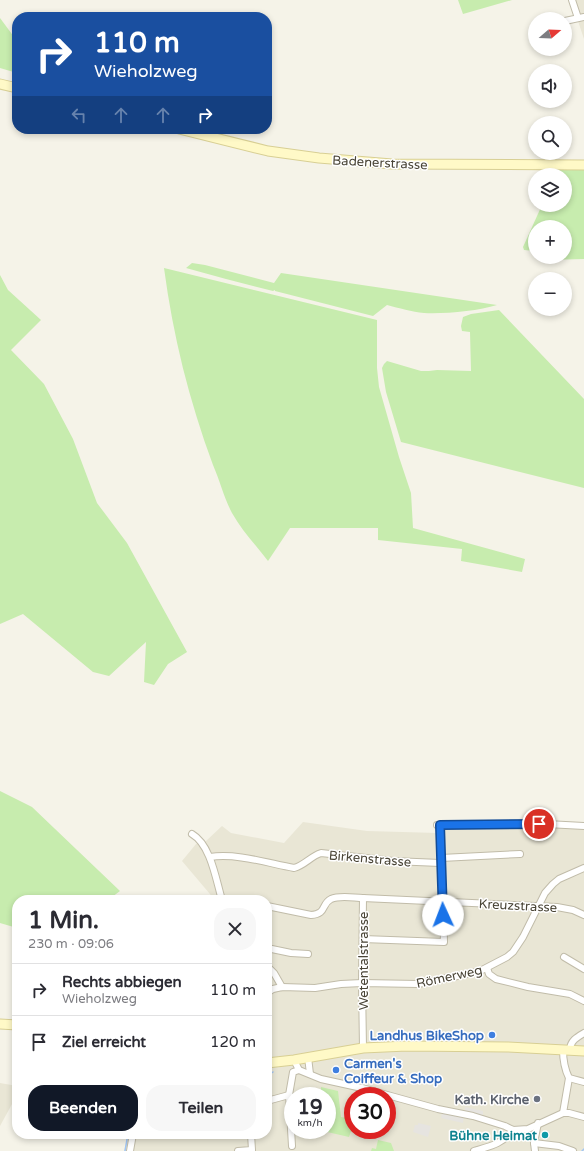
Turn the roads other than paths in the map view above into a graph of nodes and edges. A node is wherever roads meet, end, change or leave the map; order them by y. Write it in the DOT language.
graph roads {
  1 [pos="572,0"];
  2 [pos="581,17"];
  3 [pos="0,84"];
  4 [pos="12,87"];
  5 [pos="199,134"];
  6 [pos="584,165"];
  7 [pos="584,826"];
  8 [pos="192,834"];
  9 [pos="520,854"];
  10 [pos="210,857"];
  11 [pos="440,861"];
  12 [pos="584,868"];
  13 [pos="221,895"];
  14 [pos="363,898"];
  15 [pos="442,901"];
  16 [pos="540,906"];
  17 [pos="272,907"];
  18 [pos="584,915"];
  19 [pos="363,939"];
  20 [pos="272,949"];
  21 [pos="308,954"];
  22 [pos="564,957"];
  23 [pos="487,968"];
  24 [pos="584,969"];
  25 [pos="272,972"];
  26 [pos="362,983"];
  27 [pos="282,987"];
  28 [pos="272,990"];
  29 [pos="584,1001"];
  30 [pos="0,1024"];
  31 [pos="12,1025"];
  32 [pos="584,1033"];
  33 [pos="363,1048"];
  34 [pos="566,1049"];
  35 [pos="584,1051"];
  36 [pos="308,1057"];
  37 [pos="294,1060"];
  38 [pos="272,1062"];
  39 [pos="299,1070"];
  40 [pos="310,1074"];
  41 [pos="570,1078"];
  42 [pos="584,1082"];
  43 [pos="290,1087"];
  44 [pos="284,1096"];
  45 [pos="272,1100"];
  46 [pos="563,1114"];
  47 [pos="584,1117"];
  48 [pos="538,1123"];
  49 [pos="514,1130"];
  50 [pos="132,1139"];
  51 [pos="251,1139"];
  52 [pos="292,1139"];
  53 [pos="534,1143"];
  54 [pos="292,1146"];
  55 [pos="130,1151"];
  56 [pos="238,1151"];
  57 [pos="474,1151"];
  58 [pos="535,1151"];
  59 [pos="574,1151"];
  1 -- 2 [label="street"];
  3 -- 4 [label="street"];
  5 -- 6 [label="street, Badenerstrasse"];
  7 -- 11 [label="street"];
  8 -- 10 [label="street"];
  9 -- 11 [label="street, Birkenstrasse"];
  10 -- 11 [label="street, Birkenstrasse"];
  10 -- 13 [label="street"];
  11 -- 15 [label="street"];
  12 -- 16 [label="street, Römerweg"];
  14 -- 15 [label="street, Kreuzstrasse"];
  14 -- 17 [label="street, Kreuzstrasse"];
  14 -- 19 [label="street, Wetentalstrasse"];
  15 -- 16 [label="street, Kreuzstrasse"];
  15 -- 19 [label="street"];
  16 -- 18 [label="street, Kreuzstrasse"];
  16 -- 23 [label="street, Römerweg"];
  19 -- 26 [label="street, Wetentalstrasse"];
  20 -- 21 [label="street"];
  22 -- 24 [label="street"];
  23 -- 26 [label="street, Römerweg"];
  23 -- 29 [label="street"];
  25 -- 27 [label="street"];
  26 -- 27 [label="street, Römerweg"];
  26 -- 33 [label="street, Wetentalstrasse"];
  27 -- 28 [label="street, Römerweg"];
  30 -- 31 [label="street"];
  32 -- 34 [label="street"];
  33 -- 34 [label="street"];
  33 -- 36 [label="street"];
  34 -- 35 [label="street"];
  34 -- 41 [label="street"];
  36 -- 37 [label="street"];
  36 -- 40 [label="street"];
  37 -- 38 [label="street"];
  37 -- 39 [label="street"];
  39 -- 40 [label="street"];
  39 -- 43 [label="street"];
  40 -- 49 [label="street"];
  41 -- 42 [label="street"];
  41 -- 46 [label="street"];
  44 -- 45 [label="street"];
  46 -- 47 [label="street"];
  46 -- 48 [label="street"];
  48 -- 49 [label="street"];
  48 -- 53 [label="street"];
  49 -- 57 [label="street"];
  50 -- 55 [label="street"];
  51 -- 56 [label="street"];
  52 -- 54 [label="street"];
  53 -- 58 [label="street"];
  53 -- 59 [label="street"];
}
